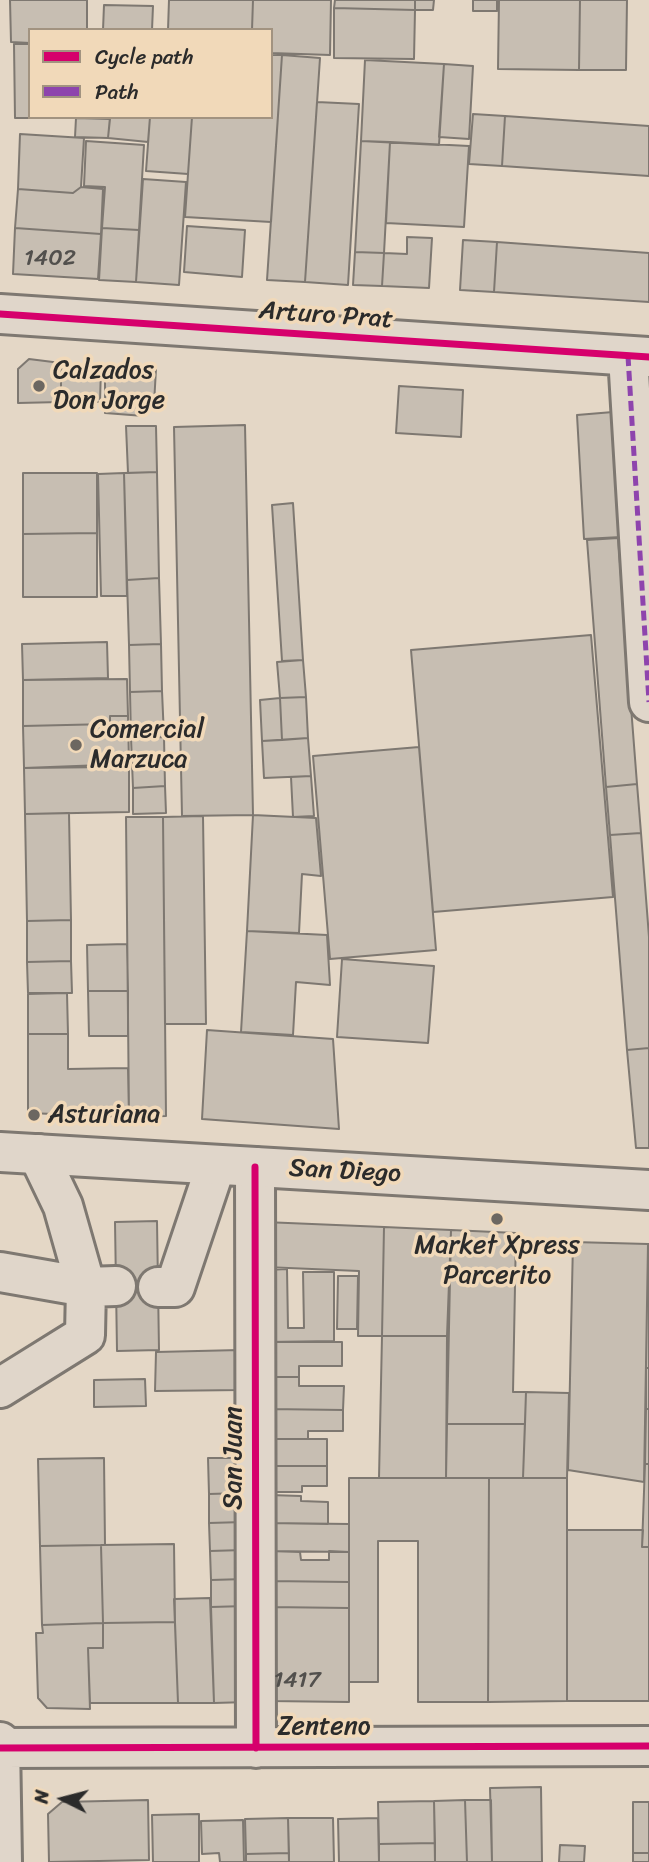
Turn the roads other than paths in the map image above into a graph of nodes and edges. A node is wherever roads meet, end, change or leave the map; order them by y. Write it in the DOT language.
graph roads {
  1 [pos="0,314"];
  2 [pos="638,357"];
  3 [pos="649,702"];
  4 [pos="0,1152"];
  5 [pos="38,1154"];
  6 [pos="216,1165"];
  7 [pos="255,1167"];
  8 [pos="649,1190"];
  9 [pos="0,1272"];
  10 [pos="101,1287"];
  11 [pos="167,1287"];
  12 [pos="0,1388"];
  13 [pos="0,1742"];
  14 [pos="649,1746"];
  15 [pos="0,1748"];
  16 [pos="256,1748"];
  17 [pos="2,1862"];
  1 -- 2 [label="street, Arturo Prat"];
  2 -- 3 [label="street"];
  4 -- 5 [label="street, San Diego"];
  5 -- 6 [label="street, San Diego"];
  5 -- 10 [label="street"];
  6 -- 7 [label="street, San Diego"];
  6 -- 11 [label="street"];
  7 -- 8 [label="street, San Diego"];
  7 -- 16 [label="street, San Juan"];
  9 -- 10 [label="street"];
  10 -- 12 [label="street"];
  13 -- 15 [label="street"];
  14 -- 16 [label="street, Zenteno"];
  15 -- 16 [label="street, Zenteno"];
  15 -- 17 [label="street"];
}
